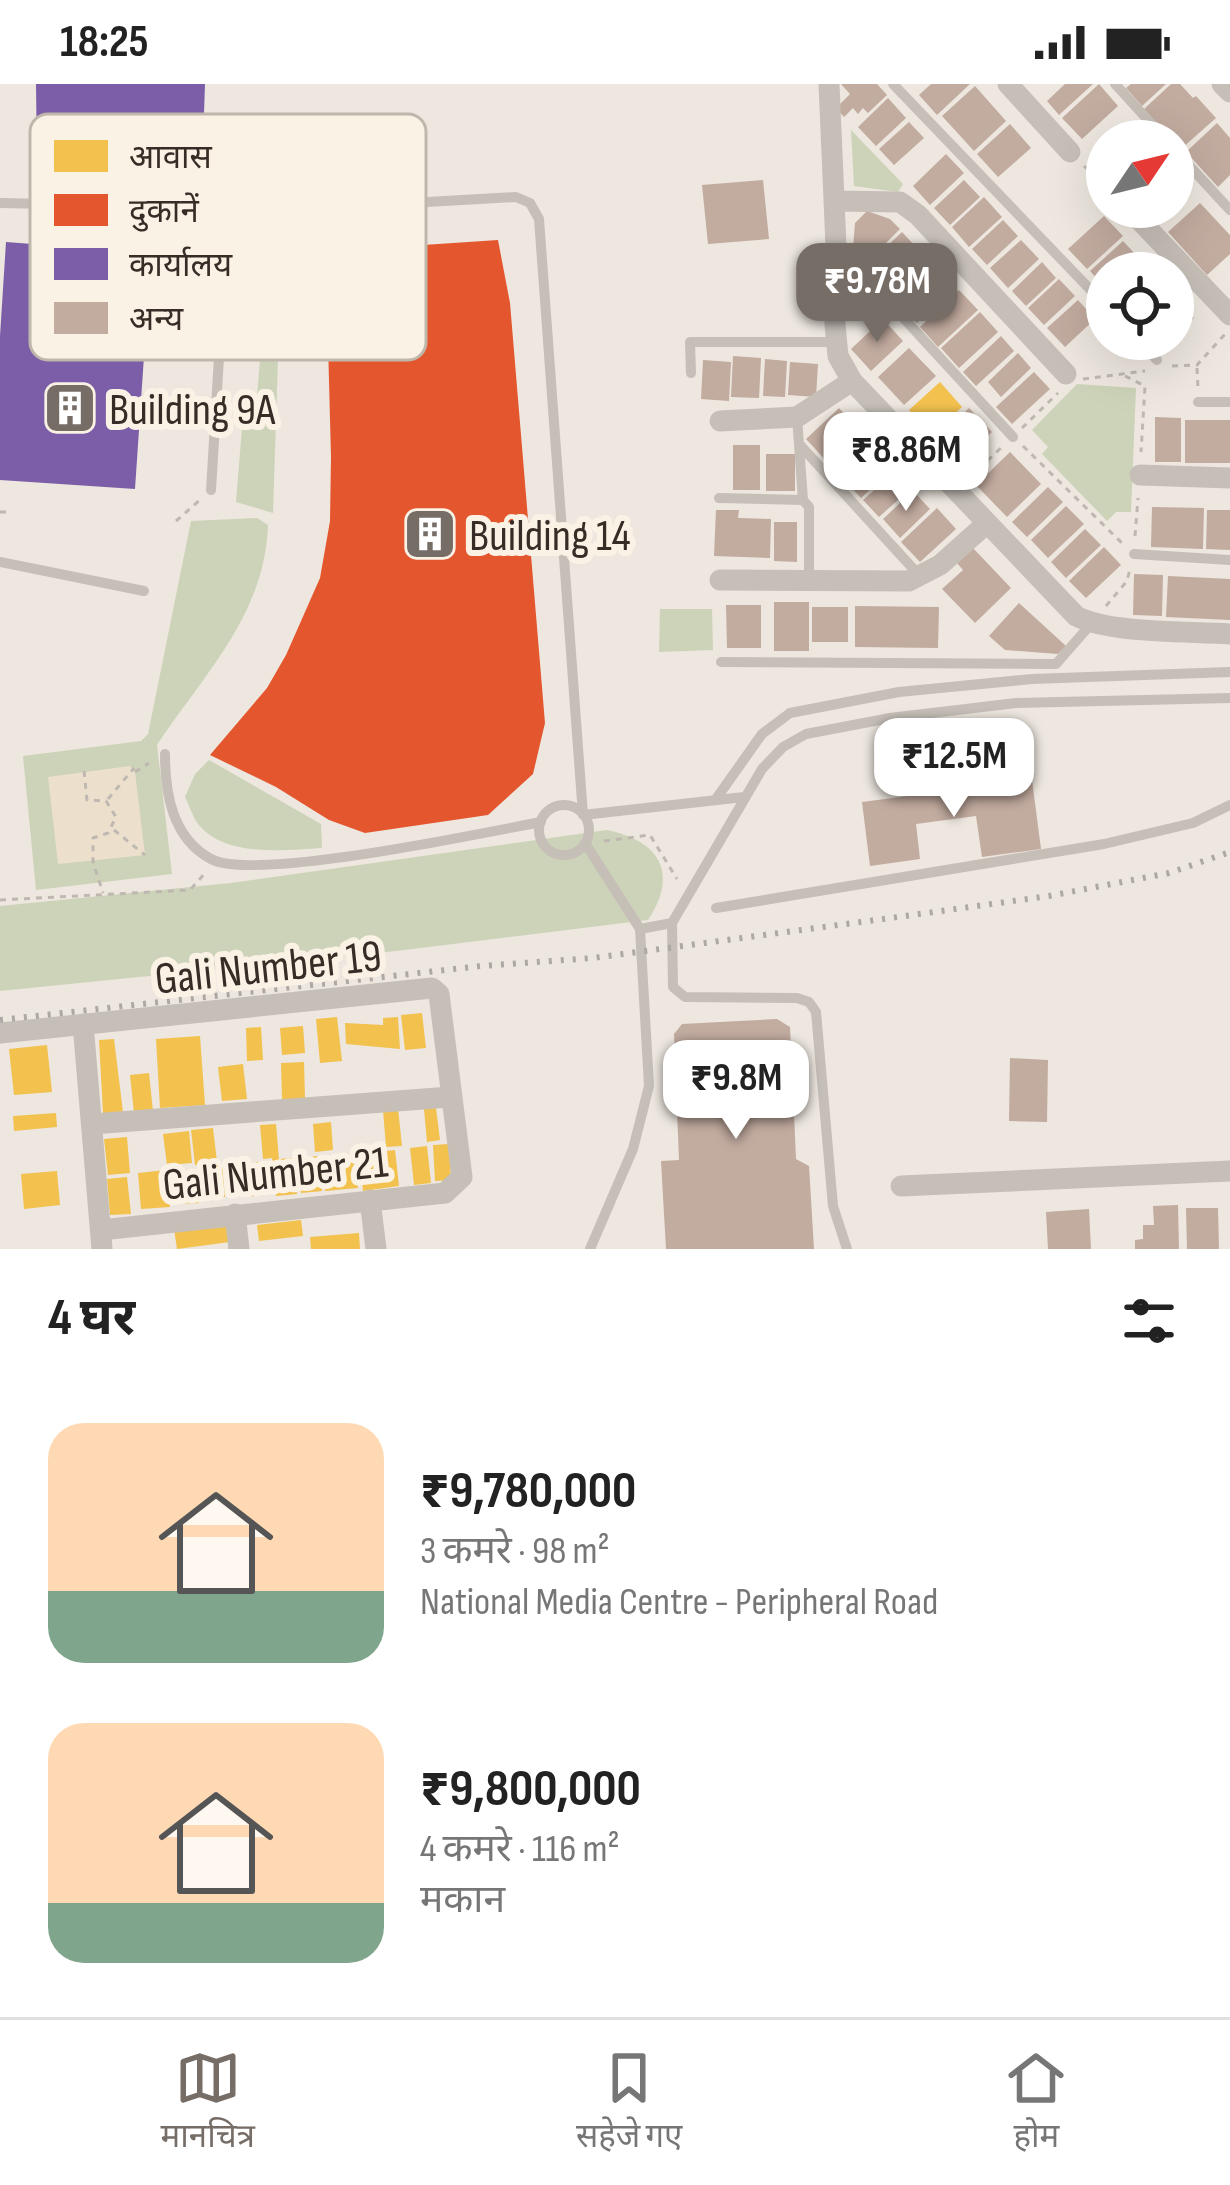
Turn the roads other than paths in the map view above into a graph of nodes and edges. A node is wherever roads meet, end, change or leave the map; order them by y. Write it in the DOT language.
graph roads {
  1 [pos="829,84"];
  2 [pos="893,84"];
  3 [pos="1008,84"];
  4 [pos="1115,84"];
  5 [pos="1222,84"];
  6 [pos="1230,92"];
  7 [pos="1148,120"];
  8 [pos="1070,152"];
  9 [pos="1194,170"];
  10 [pos="835,201"];
  11 [pos="426,202"];
  12 [pos="0,203"];
  13 [pos="30,204"];
  14 [pos="1230,210"];
  15 [pos="1146,228"];
  16 [pos="836,246"];
  17 [pos="1086,286"];
  18 [pos="1230,315"];
  19 [pos="837,342"];
  20 [pos="219,360"];
  21 [pos="1150,360"];
  22 [pos="1153,365"];
  23 [pos="691,373"];
  24 [pos="1066,374"];
  25 [pos="852,380"];
  26 [pos="1198,402"];
  27 [pos="1230,402"];
  28 [pos="797,417"];
  29 [pos="720,421"];
  30 [pos="1013,437"];
  31 [pos="799,444"];
  32 [pos="1140,475"];
  33 [pos="1230,478"];
  34 [pos="211,490"];
  35 [pos="718,498"];
  36 [pos="803,500"];
  37 [pos="986,524"];
  38 [pos="1134,554"];
  39 [pos="1230,560"];
  40 [pos="0,562"];
  41 [pos="920,577"];
  42 [pos="720,580"];
  43 [pos="809,582"];
  44 [pos="144,591"];
  45 [pos="1091,624"];
  46 [pos="1230,634"];
  47 [pos="721,662"];
  48 [pos="1230,671"];
  49 [pos="1230,698"];
  50 [pos="851,701"];
  51 [pos="856,724"];
  52 [pos="165,754"];
  53 [pos="744,797"];
  54 [pos="716,800"];
  55 [pos="1230,806"];
  56 [pos="583,815"];
  57 [pos="541,822"];
  58 [pos="585,843"];
  59 [pos="716,908"];
  60 [pos="672,922"];
  61 [pos="640,929"];
  62 [pos="83,1024"];
  63 [pos="0,1033"];
  64 [pos="450,1097"];
  65 [pos="92,1124"];
  66 [pos="1230,1171"];
  67 [pos="901,1186"];
  68 [pos="370,1200"];
  69 [pos="235,1214"];
  70 [pos="102,1239"];
  71 [pos="239,1249"];
  72 [pos="376,1249"];
  73 [pos="590,1249"];
  74 [pos="847,1249"];
  1 -- 10 [label="street"];
  2 -- 17 [label="lane"];
  3 -- 8 [label="street"];
  4 -- 7 [label="lane"];
  5 -- 6 [label="street"];
  9 -- 14 [label="lane"];
  10 -- 16 [label="street"];
  10 -- 24 [label="street"];
  11 -- 56 [label="lane"];
  12 -- 13 [label="lane"];
  15 -- 18 [label="street"];
  16 -- 19 [label="street"];
  16 -- 30 [label="lane"];
  19 -- 23 [label="lane"];
  19 -- 25 [label="street"];
  20 -- 34 [label="lane"];
  21 -- 22 [label="lane"];
  25 -- 28 [label="street"];
  25 -- 37 [label="street"];
  26 -- 27 [label="lane"];
  28 -- 29 [label="street"];
  28 -- 31 [label="lane"];
  31 -- 36 [label="lane"];
  31 -- 41 [label="lane"];
  32 -- 33 [label="street"];
  35 -- 36 [label="lane"];
  36 -- 43 [label="lane"];
  37 -- 41 [label="street"];
  37 -- 45 [label="street"];
  38 -- 39 [label="lane"];
  40 -- 44 [label="lane"];
  41 -- 43 [label="street"];
  42 -- 43 [label="street"];
  45 -- 46 [label="street"];
  45 -- 47 [label="lane"];
  48 -- 50 [label="lane"];
  49 -- 51 [label="lane"];
  50 -- 51 [label="lane"];
  50 -- 54 [label="lane"];
  51 -- 53 [label="lane"];
  52 -- 57 [label="lane"];
  53 -- 54 [label="lane"];
  53 -- 60 [label="lane"];
  54 -- 56 [label="lane"];
  55 -- 59 [label="lane"];
  56 -- 57 [label="lane"];
  56 -- 58 [label="lane"];
  57 -- 58 [label="lane"];
  58 -- 61 [label="lane"];
  60 -- 61 [label="lane"];
  60 -- 74 [label="lane"];
  61 -- 73 [label="lane"];
  62 -- 63 [label="street, Gali Number 19"];
  62 -- 64 [label="street, Gali Number 19"];
  62 -- 65 [label="street"];
  64 -- 65 [label="street"];
  64 -- 68 [label="street, Gali Number 21"];
  65 -- 70 [label="street"];
  66 -- 67 [label="street"];
  68 -- 69 [label="street, Gali Number 21"];
  68 -- 72 [label="street"];
  69 -- 70 [label="street, Gali Number 21"];
  69 -- 71 [label="street"];
}
